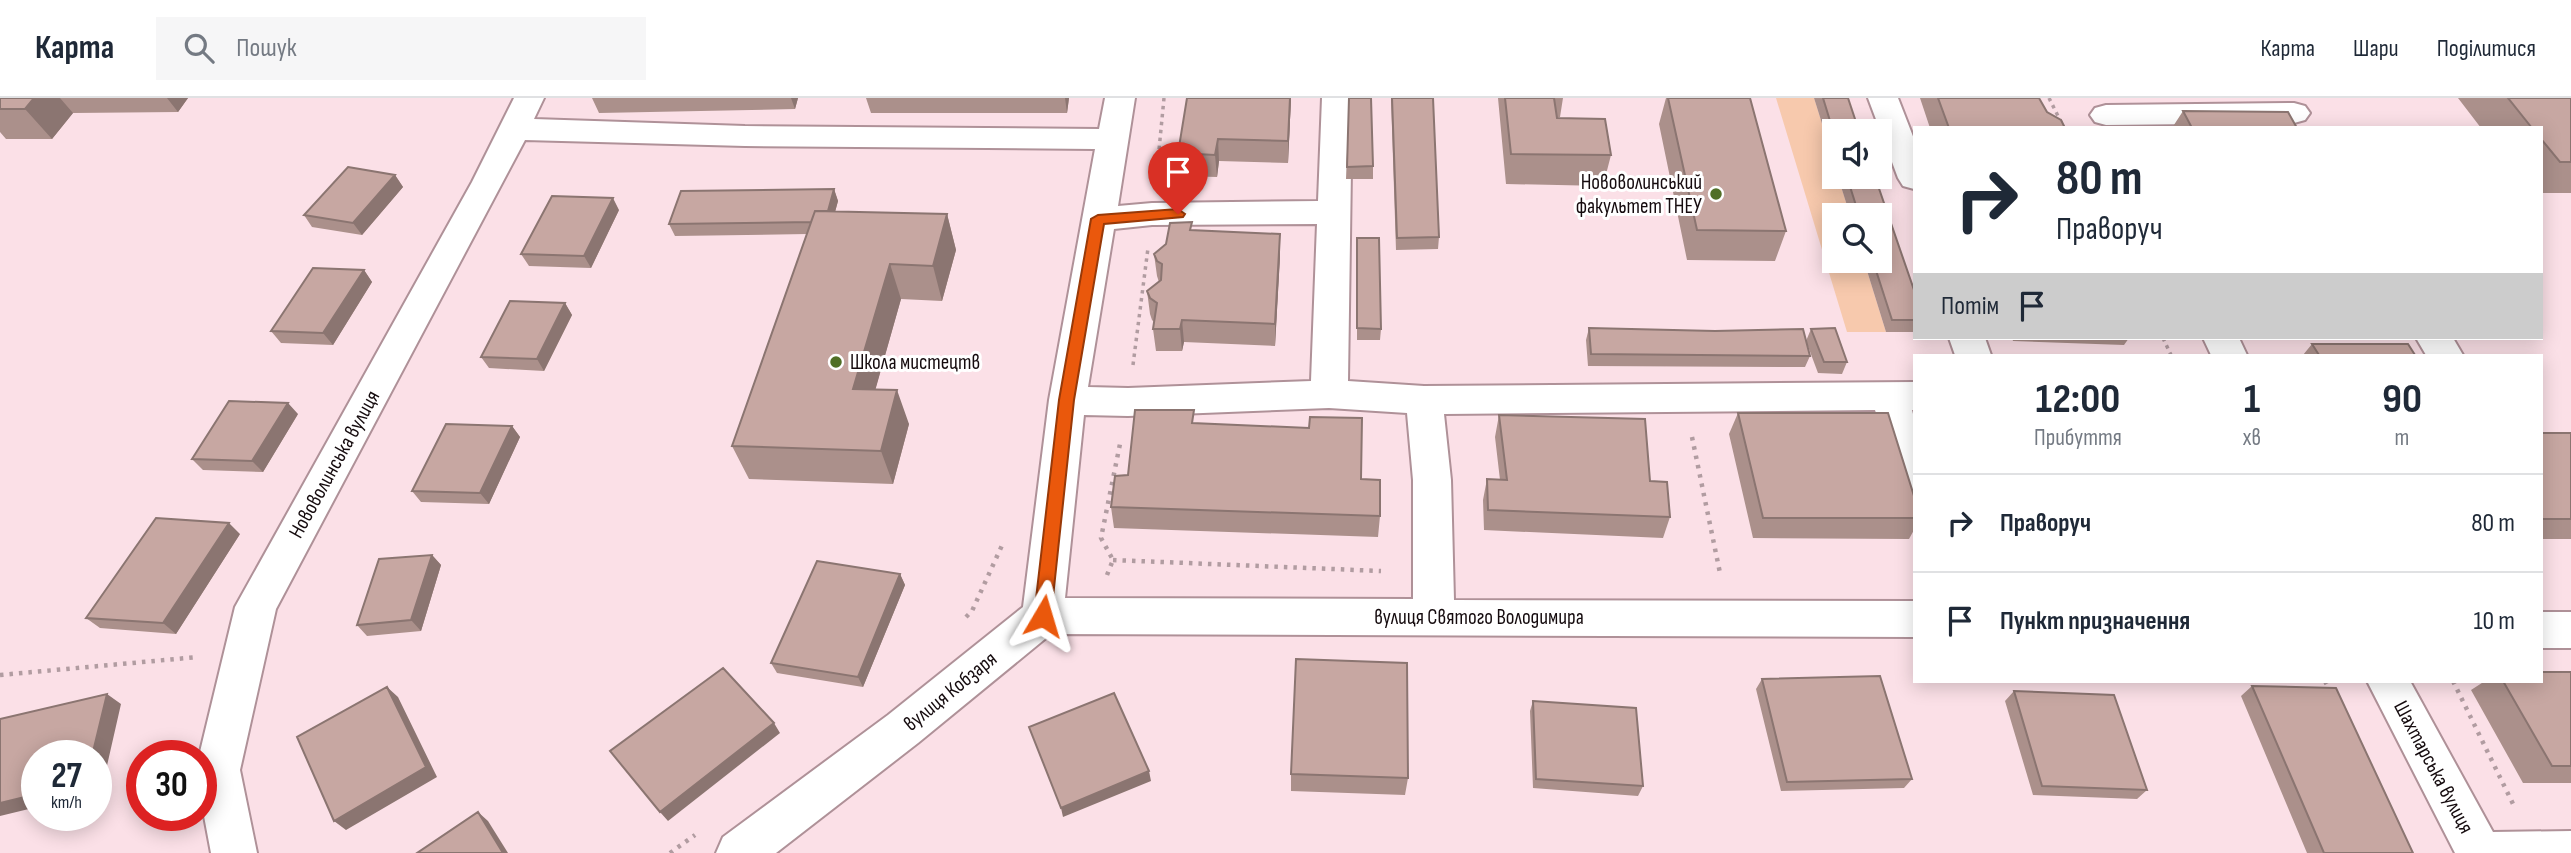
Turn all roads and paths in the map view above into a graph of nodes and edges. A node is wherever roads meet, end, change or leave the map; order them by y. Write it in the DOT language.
graph roads {
  1 [pos="1120,98"];
  2 [pos="1164,98"];
  3 [pos="1337,98"];
  4 [pos="1883,98"];
  5 [pos="2049,98"];
  6 [pos="2294,113"];
  7 [pos="522,114"];
  8 [pos="2105,114"];
  9 [pos="2063,126"];
  10 [pos="1112,139"];
  11 [pos="1913,175"];
  12 [pos="1334,212"];
  13 [pos="1152,214"];
  14 [pos="1098,219"];
  15 [pos="1329,394"];
  16 [pos="1902,397"];
  17 [pos="1684,398"];
  18 [pos="1067,400"];
  19 [pos="1423,400"];
  20 [pos="1128,402"];
  21 [pos="1913,468"];
  22 [pos="1005,540"];
  23 [pos="1432,573"];
  24 [pos="1706,573"];
  25 [pos="1720,573"];
  26 [pos="1734,574"];
  27 [pos="1043,616"];
  28 [pos="1434,617"];
  29 [pos="1913,619"];
  30 [pos="963,621"];
  31 [pos="2543,630"];
  32 [pos="2571,630"];
  33 [pos="210,656"];
  34 [pos="0,675"];
  35 [pos="2326,683"];
  36 [pos="2389,683"];
  37 [pos="2454,683"];
  38 [pos="2337,705"];
  39 [pos="234,853"];
  40 [pos="739,853"];
  41 [pos="2479,853"];
  42 [pos="2535,853"];
  1 -- 10 [label="street"];
  2 -- 13 [label="path"];
  3 -- 12 [label="street"];
  4 -- 11 [label="street"];
  5 -- 9 [label="path"];
  6 -- 8 [label="street"];
  7 -- 10 [label="street"];
  7 -- 39 [label="street, Нововолинська вулиця"];
  10 -- 14 [label="street"];
  12 -- 13 [label="street"];
  12 -- 15 [label="street"];
  13 -- 14 [label="street"];
  13 -- 20 [label="path"];
  14 -- 18 [label="street"];
  15 -- 19 [label="street"];
  15 -- 20 [label="street"];
  16 -- 17 [label="street"];
  16 -- 21 [label="street"];
  17 -- 19 [label="street"];
  17 -- 25 [label="path"];
  18 -- 20 [label="street"];
  18 -- 27 [label="street"];
  19 -- 23 [label="street"];
  20 -- 23 [label="path"];
  22 -- 30 [label="path"];
  23 -- 28 [label="street"];
  24 -- 25 [label="path"];
  25 -- 26 [label="path"];
  27 -- 28 [label="street, вулиця Святого Володимира"];
  27 -- 40 [label="street, вулиця Кобзаря"];
  28 -- 29 [label="street, вулиця Святого Володимира"];
  31 -- 32 [label="street"];
  33 -- 34 [label="path"];
  35 -- 38 [label="path"];
  36 -- 41 [label="street, Шахтарська вулиця"];
  37 -- 42 [label="path"];
}
